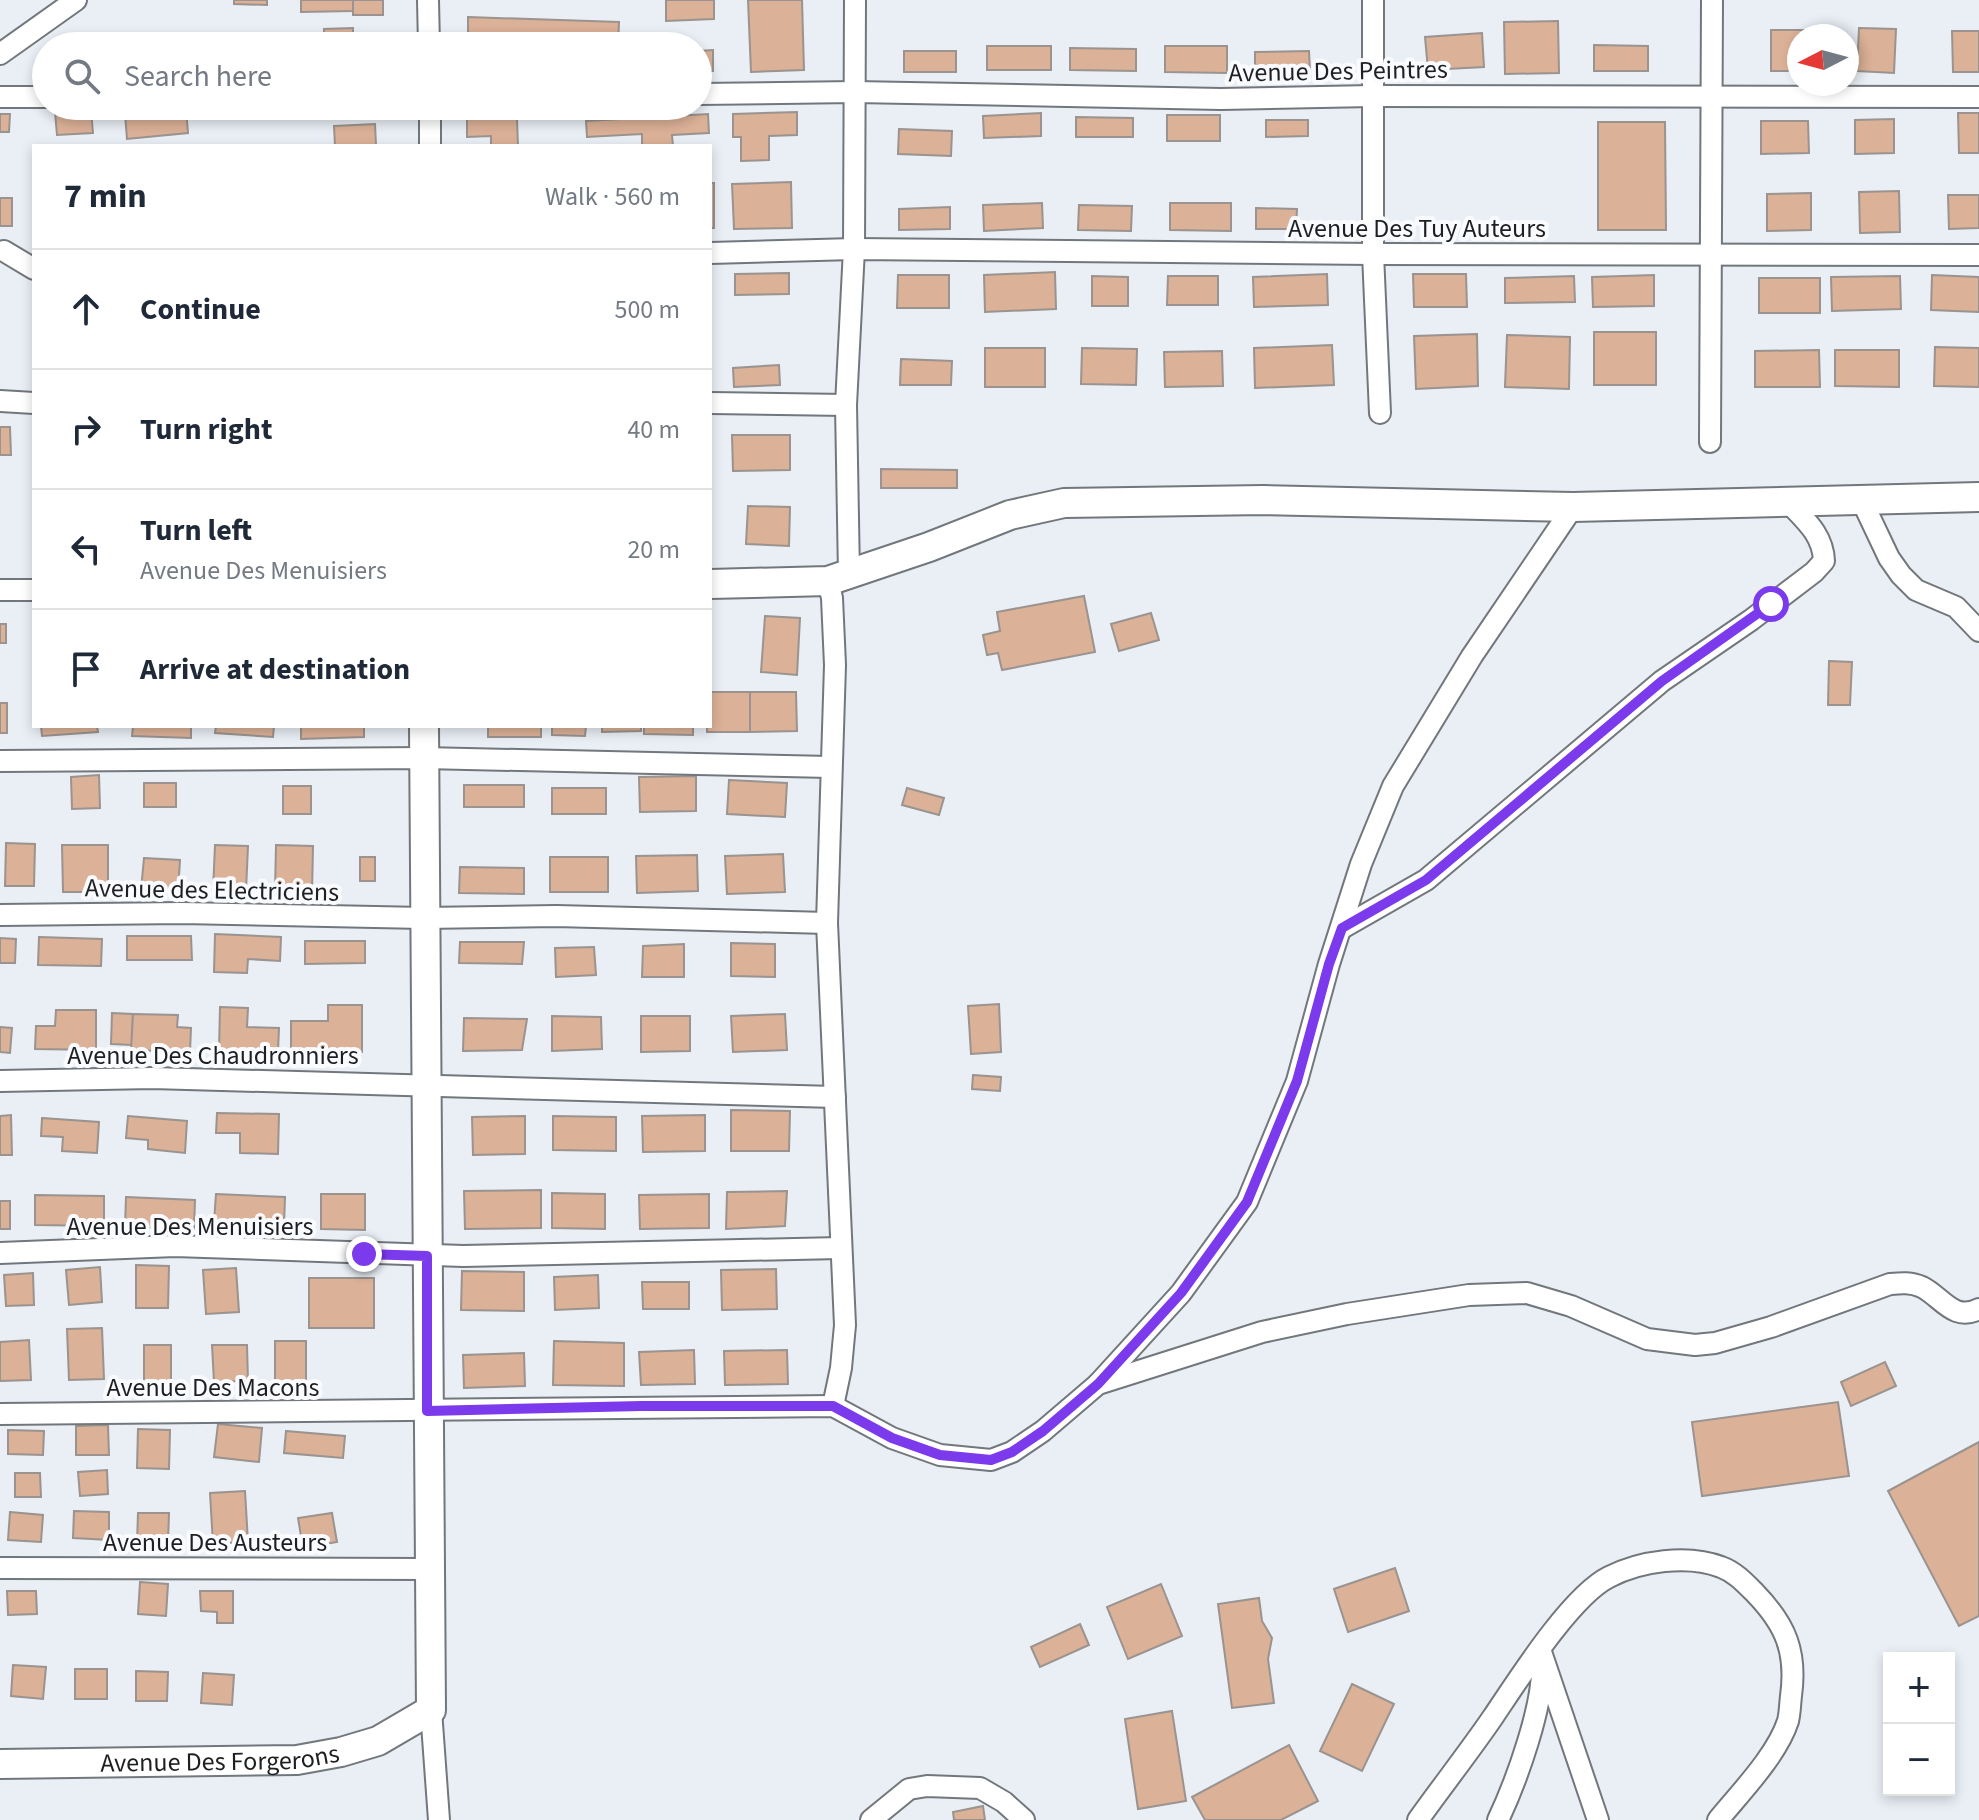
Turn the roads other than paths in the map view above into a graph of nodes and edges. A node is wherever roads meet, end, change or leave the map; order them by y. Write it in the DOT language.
graph roads {
  1 [pos="76,0"];
  2 [pos="428,0"];
  3 [pos="855,0"];
  4 [pos="1373,0"];
  5 [pos="1712,0"];
  6 [pos="429,32"];
  7 [pos="0,54"];
  8 [pos="855,92"];
  9 [pos="712,94"];
  10 [pos="1372,96"];
  11 [pos="1710,96"];
  12 [pos="0,97"];
  13 [pos="32,97"];
  14 [pos="1979,97"];
  15 [pos="430,120"];
  16 [pos="430,144"];
  17 [pos="854,249"];
  18 [pos="2,251"];
  19 [pos="32,252"];
  20 [pos="712,253"];
  21 [pos="1373,254"];
  22 [pos="1709,255"];
  23 [pos="1979,255"];
  24 [pos="32,268"];
  25 [pos="0,401"];
  26 [pos="32,403"];
  27 [pos="712,403"];
  28 [pos="846,405"];
  29 [pos="1380,413"];
  30 [pos="1710,442"];
  31 [pos="1979,497"];
  32 [pos="1861,499"];
  33 [pos="1789,503"];
  34 [pos="1573,507"];
  35 [pos="839,578"];
  36 [pos="712,584"];
  37 [pos="0,590"];
  38 [pos="32,590"];
  39 [pos="1979,631"];
  40 [pos="424,728"];
  41 [pos="424,758"];
  42 [pos="0,761"];
  43 [pos="830,767"];
  44 [pos="0,915"];
  45 [pos="423,918"];
  46 [pos="827,923"];
  47 [pos="1342,928"];
  48 [pos="0,1081"];
  49 [pos="425,1084"];
  50 [pos="835,1097"];
  51 [pos="840,1248"];
  52 [pos="0,1253"];
  53 [pos="427,1256"];
  54 [pos="1979,1309"];
  55 [pos="1098,1384"];
  56 [pos="833,1406"];
  57 [pos="427,1411"];
  58 [pos="0,1414"];
  59 [pos="0,1568"];
  60 [pos="430,1569"];
  61 [pos="1540,1649"];
  62 [pos="431,1710"];
  63 [pos="0,1764"];
  64 [pos="439,1820"];
  65 [pos="871,1820"];
  66 [pos="1024,1820"];
  67 [pos="1418,1820"];
  68 [pos="1498,1820"];
  69 [pos="1598,1820"];
  70 [pos="1718,1820"];
  1 -- 7 [label="street"];
  2 -- 6 [label="street"];
  3 -- 8 [label="street"];
  4 -- 10 [label="street"];
  5 -- 11 [label="street"];
  8 -- 9 [label="street, Avenue Des Peintres"];
  8 -- 10 [label="street, Avenue Des Peintres"];
  8 -- 17 [label="street"];
  10 -- 11 [label="street, Avenue Des Peintres"];
  10 -- 21 [label="street"];
  11 -- 14 [label="street, Avenue Des Peintres"];
  11 -- 22 [label="street"];
  12 -- 13 [label="street"];
  15 -- 16 [label="street"];
  17 -- 20 [label="street, Avenue Des Tuy Auteurs"];
  17 -- 21 [label="street, Avenue Des Tuy Auteurs"];
  17 -- 28 [label="street"];
  18 -- 19 [label="street"];
  18 -- 24 [label="street"];
  21 -- 22 [label="street, Avenue Des Tuy Auteurs"];
  21 -- 29 [label="street"];
  22 -- 23 [label="street, Avenue Des Tuy Auteurs"];
  22 -- 30 [label="street"];
  25 -- 26 [label="street"];
  27 -- 28 [label="street"];
  28 -- 35 [label="street"];
  31 -- 32 [label="street"];
  32 -- 33 [label="street"];
  32 -- 39 [label="street"];
  33 -- 34 [label="street"];
  33 -- 47 [label="street"];
  34 -- 35 [label="street"];
  34 -- 47 [label="street"];
  35 -- 36 [label="street"];
  35 -- 43 [label="street"];
  37 -- 38 [label="street"];
  40 -- 41 [label="street"];
  41 -- 42 [label="street"];
  41 -- 43 [label="street"];
  41 -- 45 [label="street"];
  43 -- 46 [label="street"];
  44 -- 45 [label="street, Avenue des Electriciens"];
  45 -- 46 [label="street, Avenue des Electriciens"];
  45 -- 49 [label="street"];
  46 -- 50 [label="street"];
  47 -- 55 [label="street"];
  48 -- 49 [label="street, Avenue Des Chaudronniers"];
  49 -- 50 [label="street, Avenue Des Chaudronniers"];
  49 -- 53 [label="street"];
  50 -- 51 [label="street"];
  51 -- 53 [label="street, Avenue Des Menuisiers"];
  51 -- 56 [label="street"];
  52 -- 53 [label="street, Avenue Des Menuisiers"];
  53 -- 57 [label="street"];
  54 -- 55 [label="street"];
  55 -- 56 [label="street"];
  56 -- 57 [label="street, Avenue Des Macons"];
  57 -- 58 [label="street, Avenue Des Macons"];
  57 -- 60 [label="street"];
  59 -- 60 [label="street, Avenue Des Austeurs"];
  60 -- 62 [label="street"];
  61 -- 67 [label="street"];
  61 -- 68 [label="street"];
  61 -- 69 [label="street"];
  61 -- 70 [label="street"];
  62 -- 63 [label="street, Avenue Des Forgerons"];
  62 -- 64 [label="street"];
  65 -- 66 [label="street"];
}
